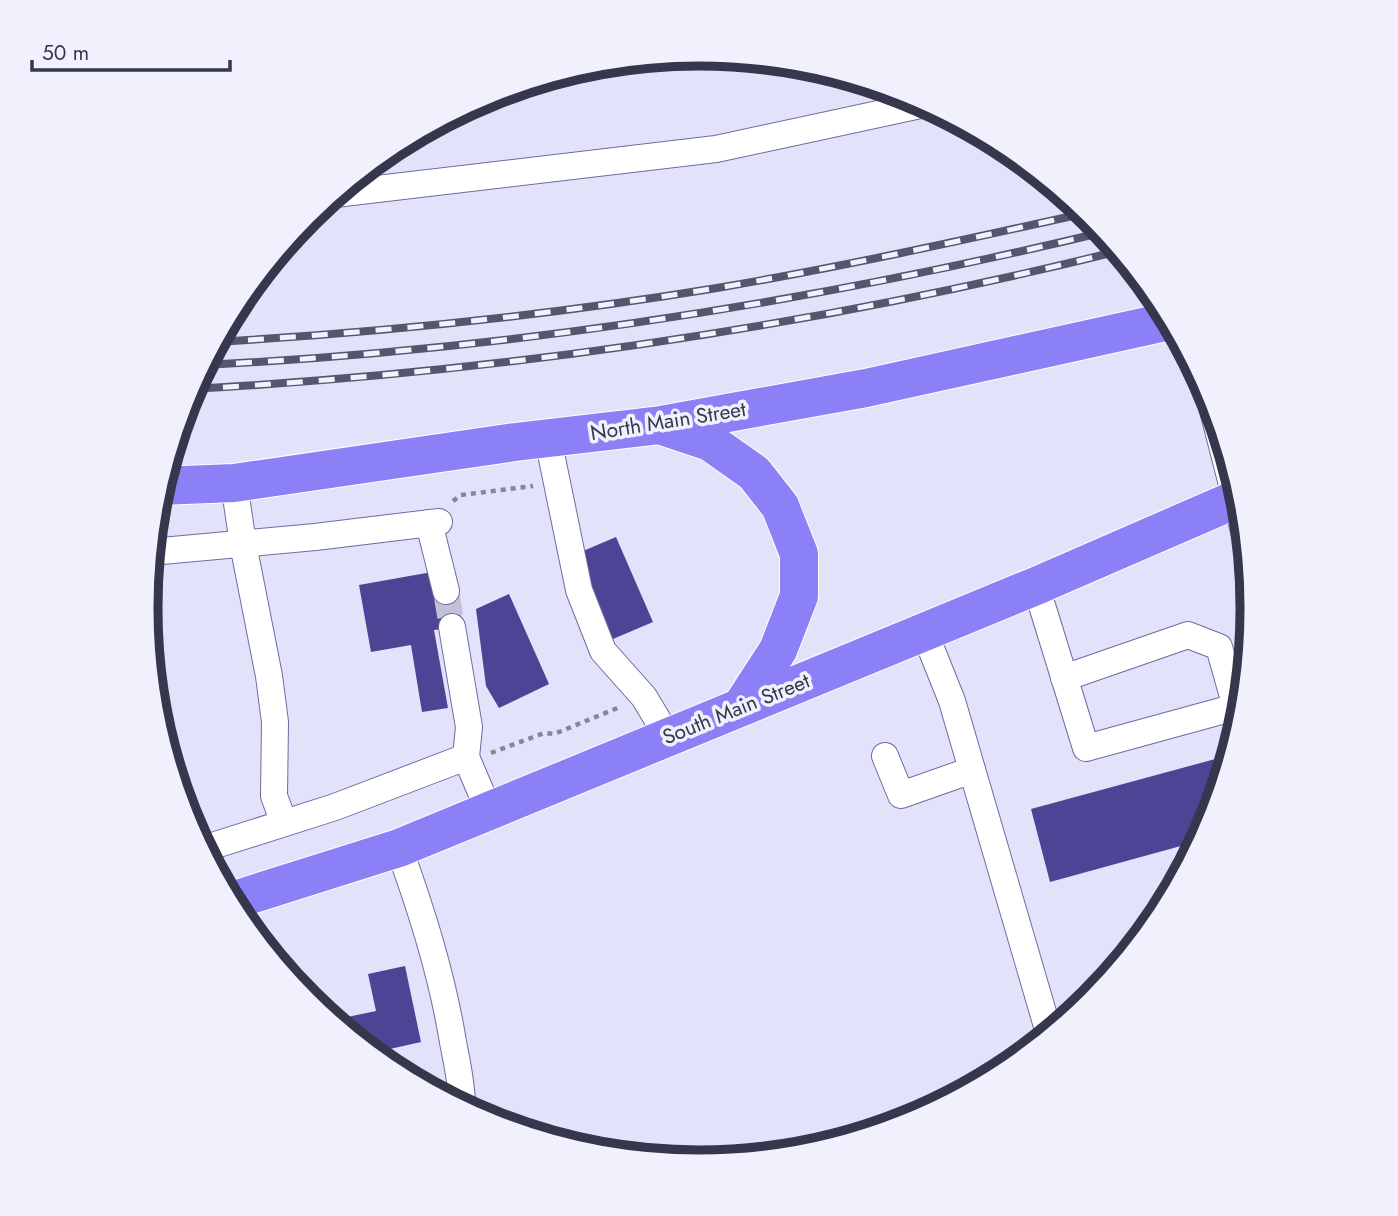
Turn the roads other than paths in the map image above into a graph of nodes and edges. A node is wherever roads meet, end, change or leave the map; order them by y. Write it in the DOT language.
graph roads {
  1 [pos="906,108"];
  2 [pos="353,192"];
  3 [pos="1159,323"];
  4 [pos="662,425"];
  5 [pos="548,439"];
  6 [pos="234,483"];
  7 [pos="172,486"];
  8 [pos="1230,502"];
  9 [pos="243,544"];
  10 [pos="161,551"];
  11 [pos="1036,586"];
  12 [pos="446,591"];
  13 [pos="452,627"];
  14 [pos="924,631"];
  15 [pos="1064,678"];
  16 [pos="1234,690"];
  17 [pos="741,707"];
  18 [pos="1231,708"];
  19 [pos="668,737"];
  20 [pos="466,757"];
  21 [pos="885,757"];
  22 [pos="972,770"];
  23 [pos="489,811"];
  24 [pos="284,823"];
  25 [pos="213,846"];
  26 [pos="399,848"];
  27 [pos="242,898"];
  28 [pos="1046,1023"];
  29 [pos="462,1095"];
  1 -- 2 [label="street"];
  3 -- 4 [label="highway, North Main Street"];
  4 -- 5 [label="highway, North Main Street"];
  4 -- 17 [label="highway"];
  5 -- 6 [label="highway, North Main Street"];
  5 -- 19 [label="street"];
  6 -- 7 [label="highway, North Main Street"];
  6 -- 9 [label="street"];
  8 -- 11 [label="highway, South Main Street"];
  9 -- 10 [label="street"];
  9 -- 12 [label="street"];
  9 -- 24 [label="street"];
  11 -- 14 [label="highway, South Main Street"];
  11 -- 15 [label="street"];
  13 -- 20 [label="street"];
  14 -- 17 [label="highway, South Main Street"];
  14 -- 22 [label="street"];
  15 -- 16 [label="street"];
  15 -- 18 [label="street"];
  17 -- 19 [label="highway, South Main Street"];
  19 -- 23 [label="highway, South Main Street"];
  20 -- 23 [label="street"];
  20 -- 24 [label="street"];
  21 -- 22 [label="street"];
  22 -- 28 [label="street"];
  23 -- 26 [label="highway, South Main Street"];
  24 -- 25 [label="street"];
  26 -- 27 [label="highway, South Main Street"];
  26 -- 29 [label="street"];
}
